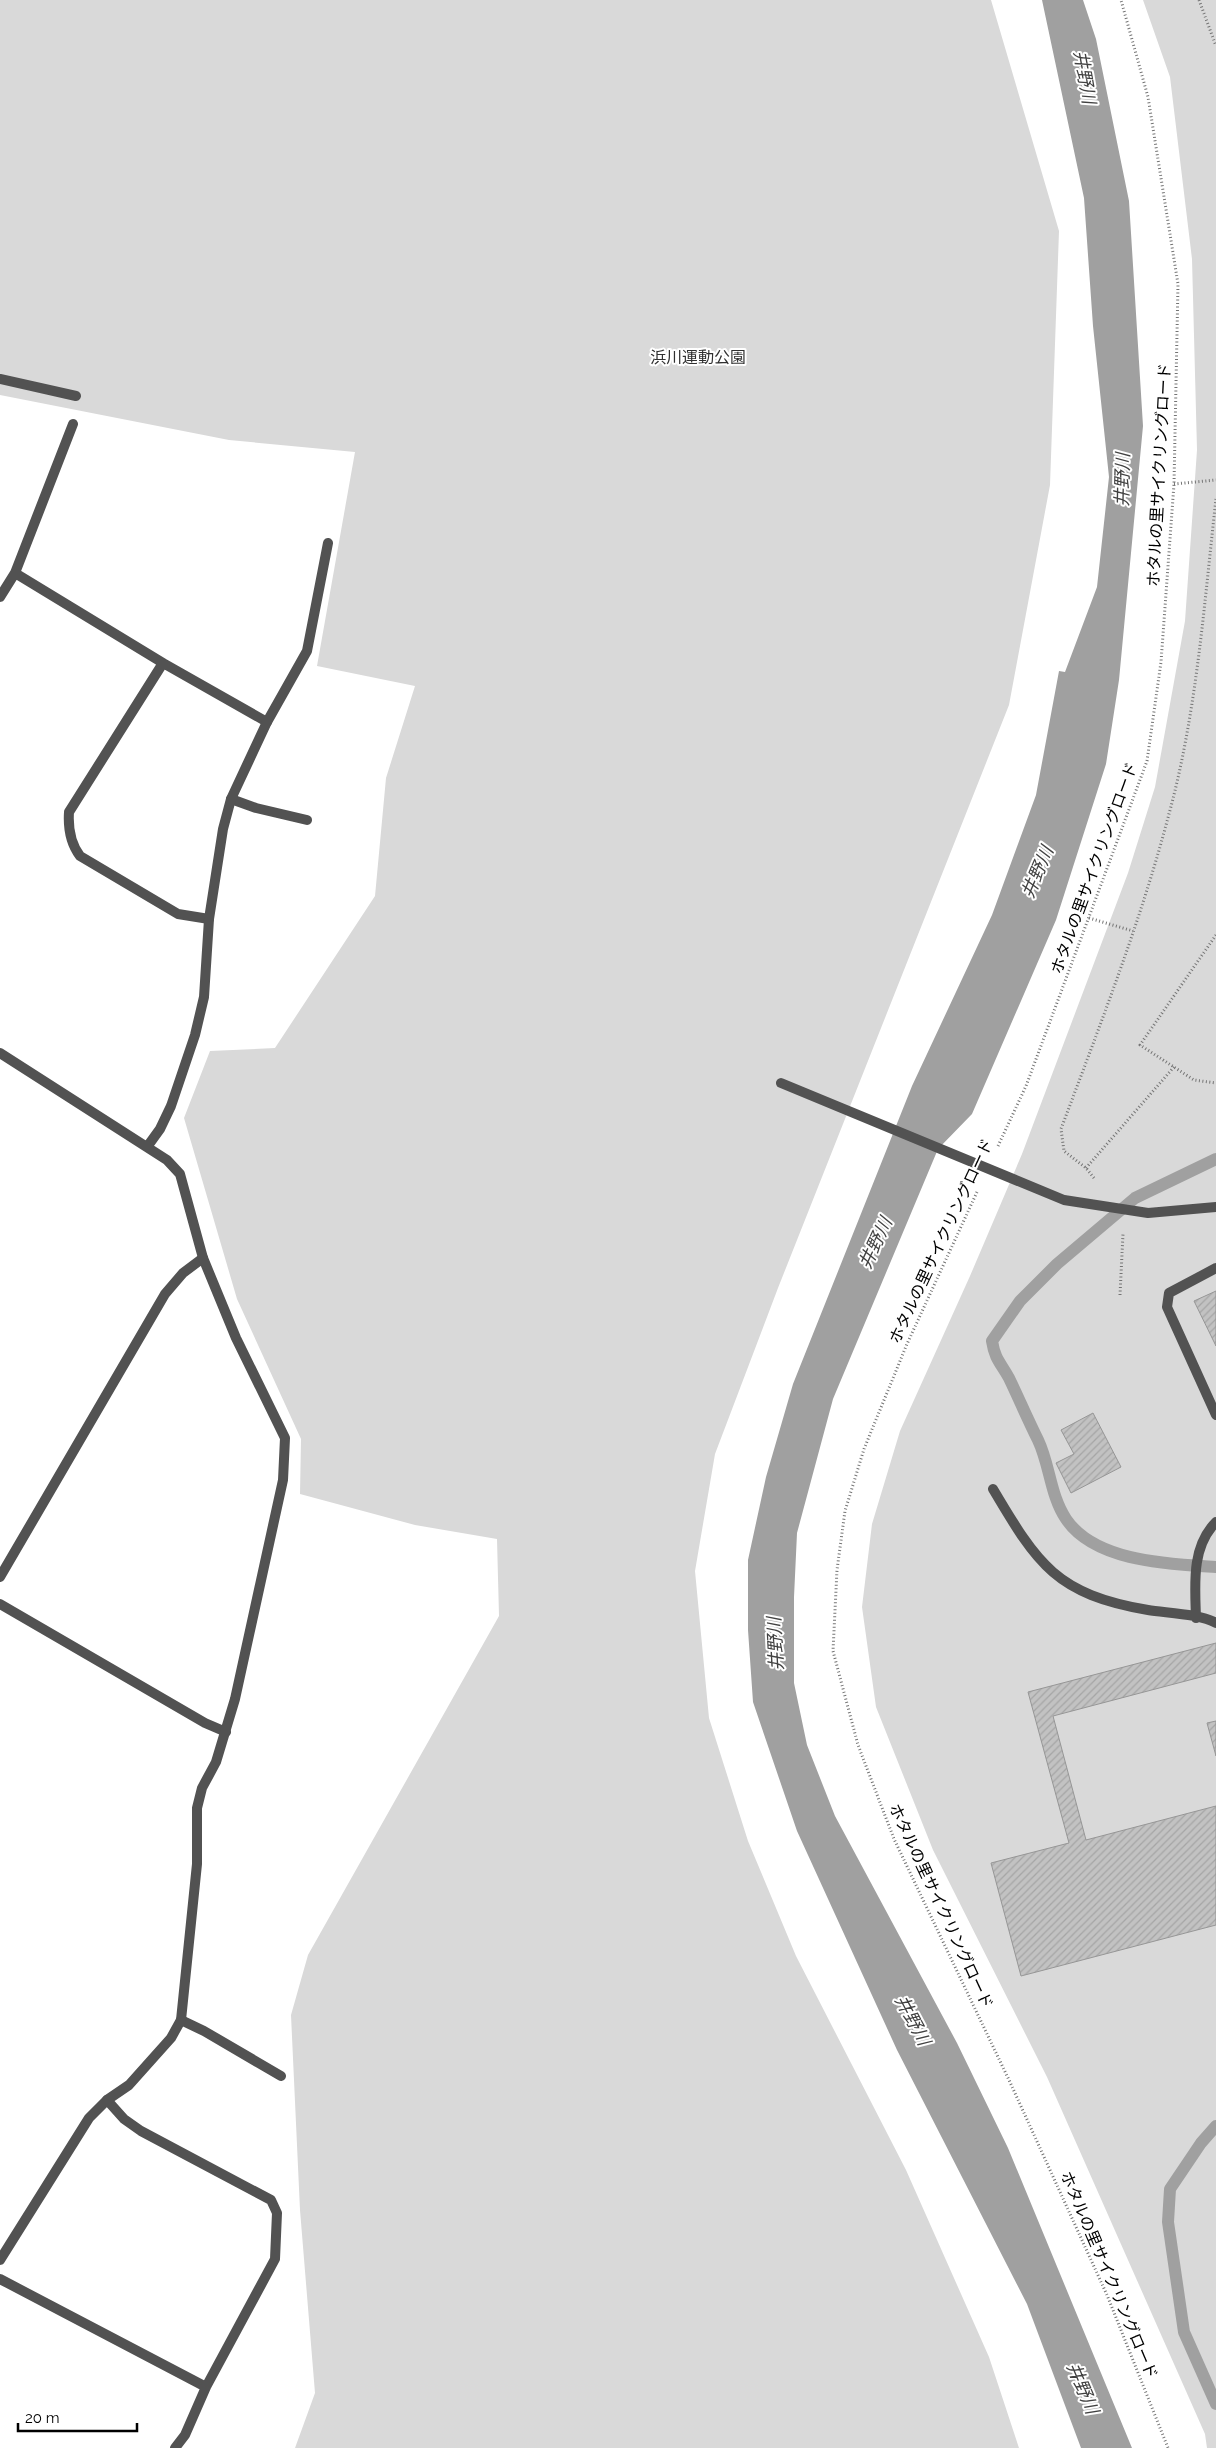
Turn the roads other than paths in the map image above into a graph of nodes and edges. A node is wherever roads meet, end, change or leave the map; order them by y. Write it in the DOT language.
graph roads {
  1 [pos="0,379"];
  2 [pos="76,396"];
  3 [pos="73,424"];
  4 [pos="328,543"];
  5 [pos="14,573"];
  6 [pos="0,598"];
  7 [pos="163,663"];
  8 [pos="266,722"];
  9 [pos="231,799"];
  10 [pos="307,820"];
  11 [pos="210,919"];
  12 [pos="0,1053"];
  13 [pos="781,1083"];
  14 [pos="147,1147"];
  15 [pos="1216,1206"];
  16 [pos="203,1258"];
  17 [pos="1216,1268"];
  18 [pos="1216,1415"];
  19 [pos="993,1489"];
  20 [pos="1216,1522"];
  21 [pos="0,1577"];
  22 [pos="0,1604"];
  23 [pos="1196,1618"];
  24 [pos="1216,1623"];
  25 [pos="226,1732"];
  26 [pos="181,2020"];
  27 [pos="280,2076"];
  28 [pos="108,2100"];
  29 [pos="0,2260"];
  30 [pos="0,2279"];
  31 [pos="206,2387"];
  32 [pos="175,2448"];
  1 -- 2 [label="street"];
  3 -- 5 [label="street"];
  4 -- 8 [label="street"];
  5 -- 6 [label="street"];
  5 -- 7 [label="street"];
  7 -- 8 [label="street"];
  7 -- 11 [label="street"];
  8 -- 9 [label="street"];
  9 -- 10 [label="street"];
  9 -- 11 [label="street"];
  11 -- 14 [label="street"];
  12 -- 14 [label="street"];
  13 -- 15 [label="street"];
  14 -- 16 [label="street"];
  16 -- 21 [label="street"];
  16 -- 25 [label="street"];
  17 -- 18 [label="street"];
  19 -- 23 [label="street"];
  20 -- 23 [label="street"];
  22 -- 25 [label="street"];
  23 -- 24 [label="street"];
  25 -- 26 [label="street"];
  26 -- 27 [label="street"];
  26 -- 28 [label="street"];
  28 -- 29 [label="street"];
  28 -- 31 [label="street"];
  30 -- 31 [label="street"];
  31 -- 32 [label="street"];
}
